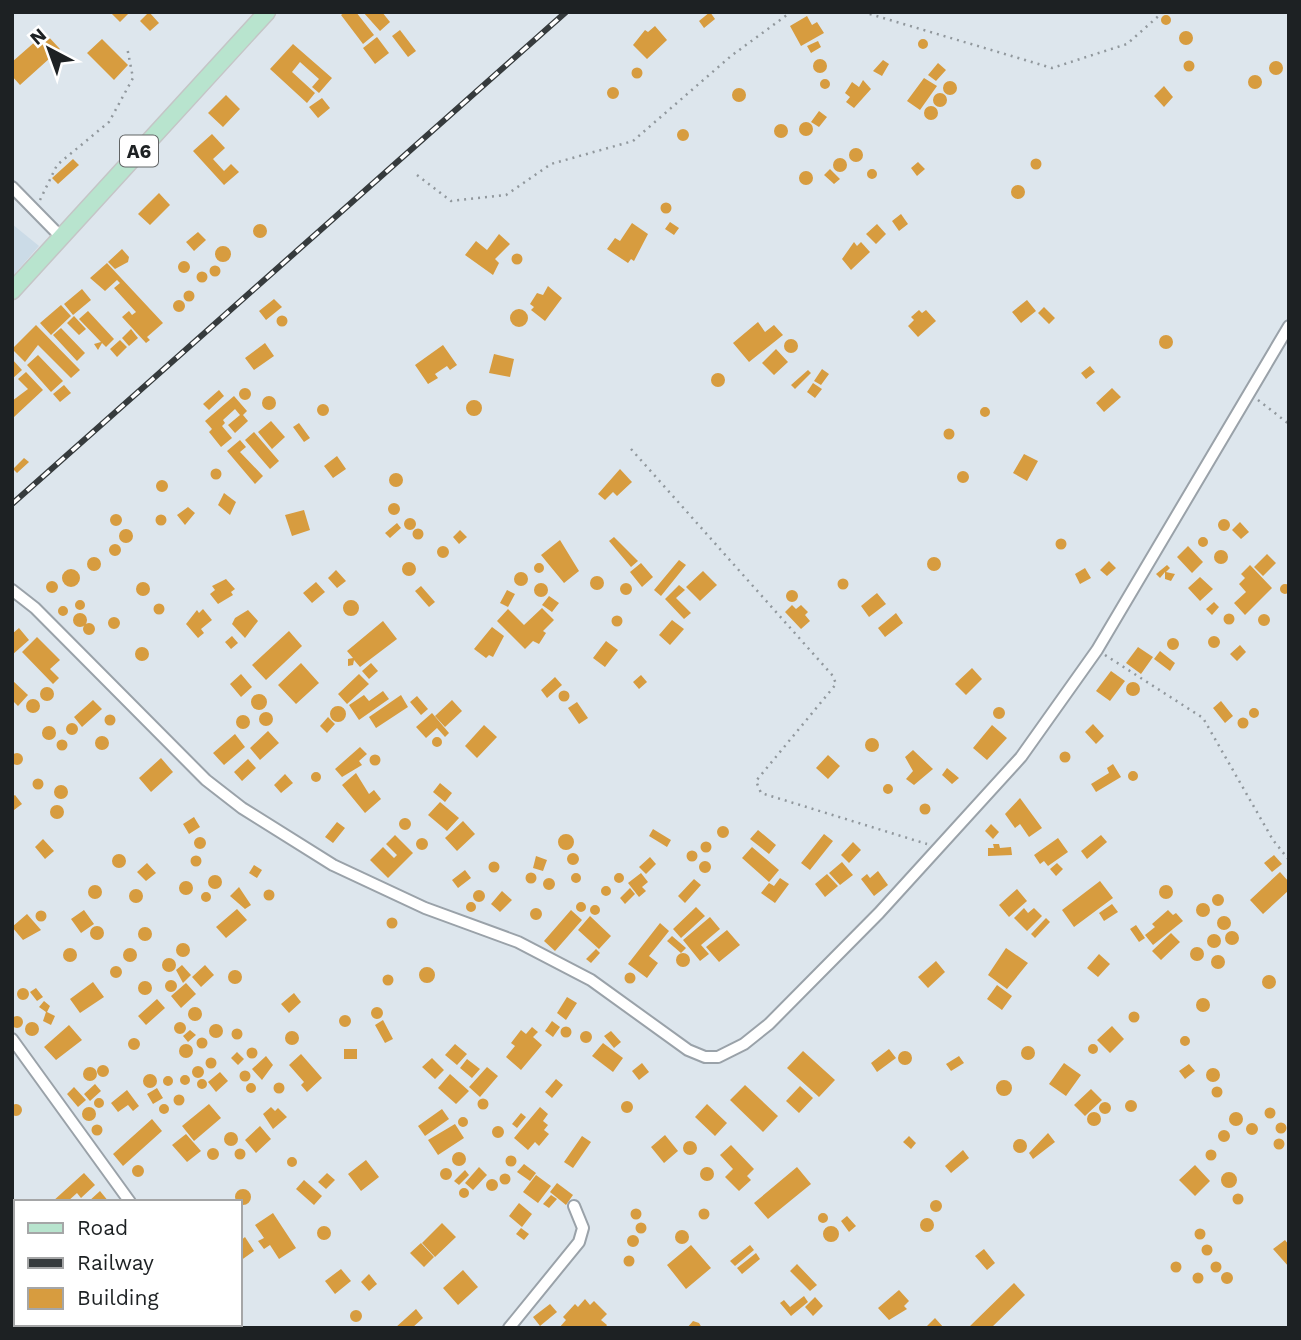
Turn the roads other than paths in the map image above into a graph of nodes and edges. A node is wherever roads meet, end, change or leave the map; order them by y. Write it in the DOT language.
graph roads {
  1 [pos="267,12"];
  2 [pos="12,187"];
  3 [pos="61,237"];
  4 [pos="12,291"];
  5 [pos="1289,326"];
  6 [pos="12,590"];
  7 [pos="12,1040"];
  8 [pos="129,1200"];
  9 [pos="574,1206"];
  10 [pos="509,1328"];
  1 -- 3 [label="main road, A6"];
  2 -- 3 [label="street"];
  3 -- 4 [label="main road, A6"];
  5 -- 6 [label="street"];
  7 -- 8 [label="street"];
  9 -- 10 [label="street"];
}
